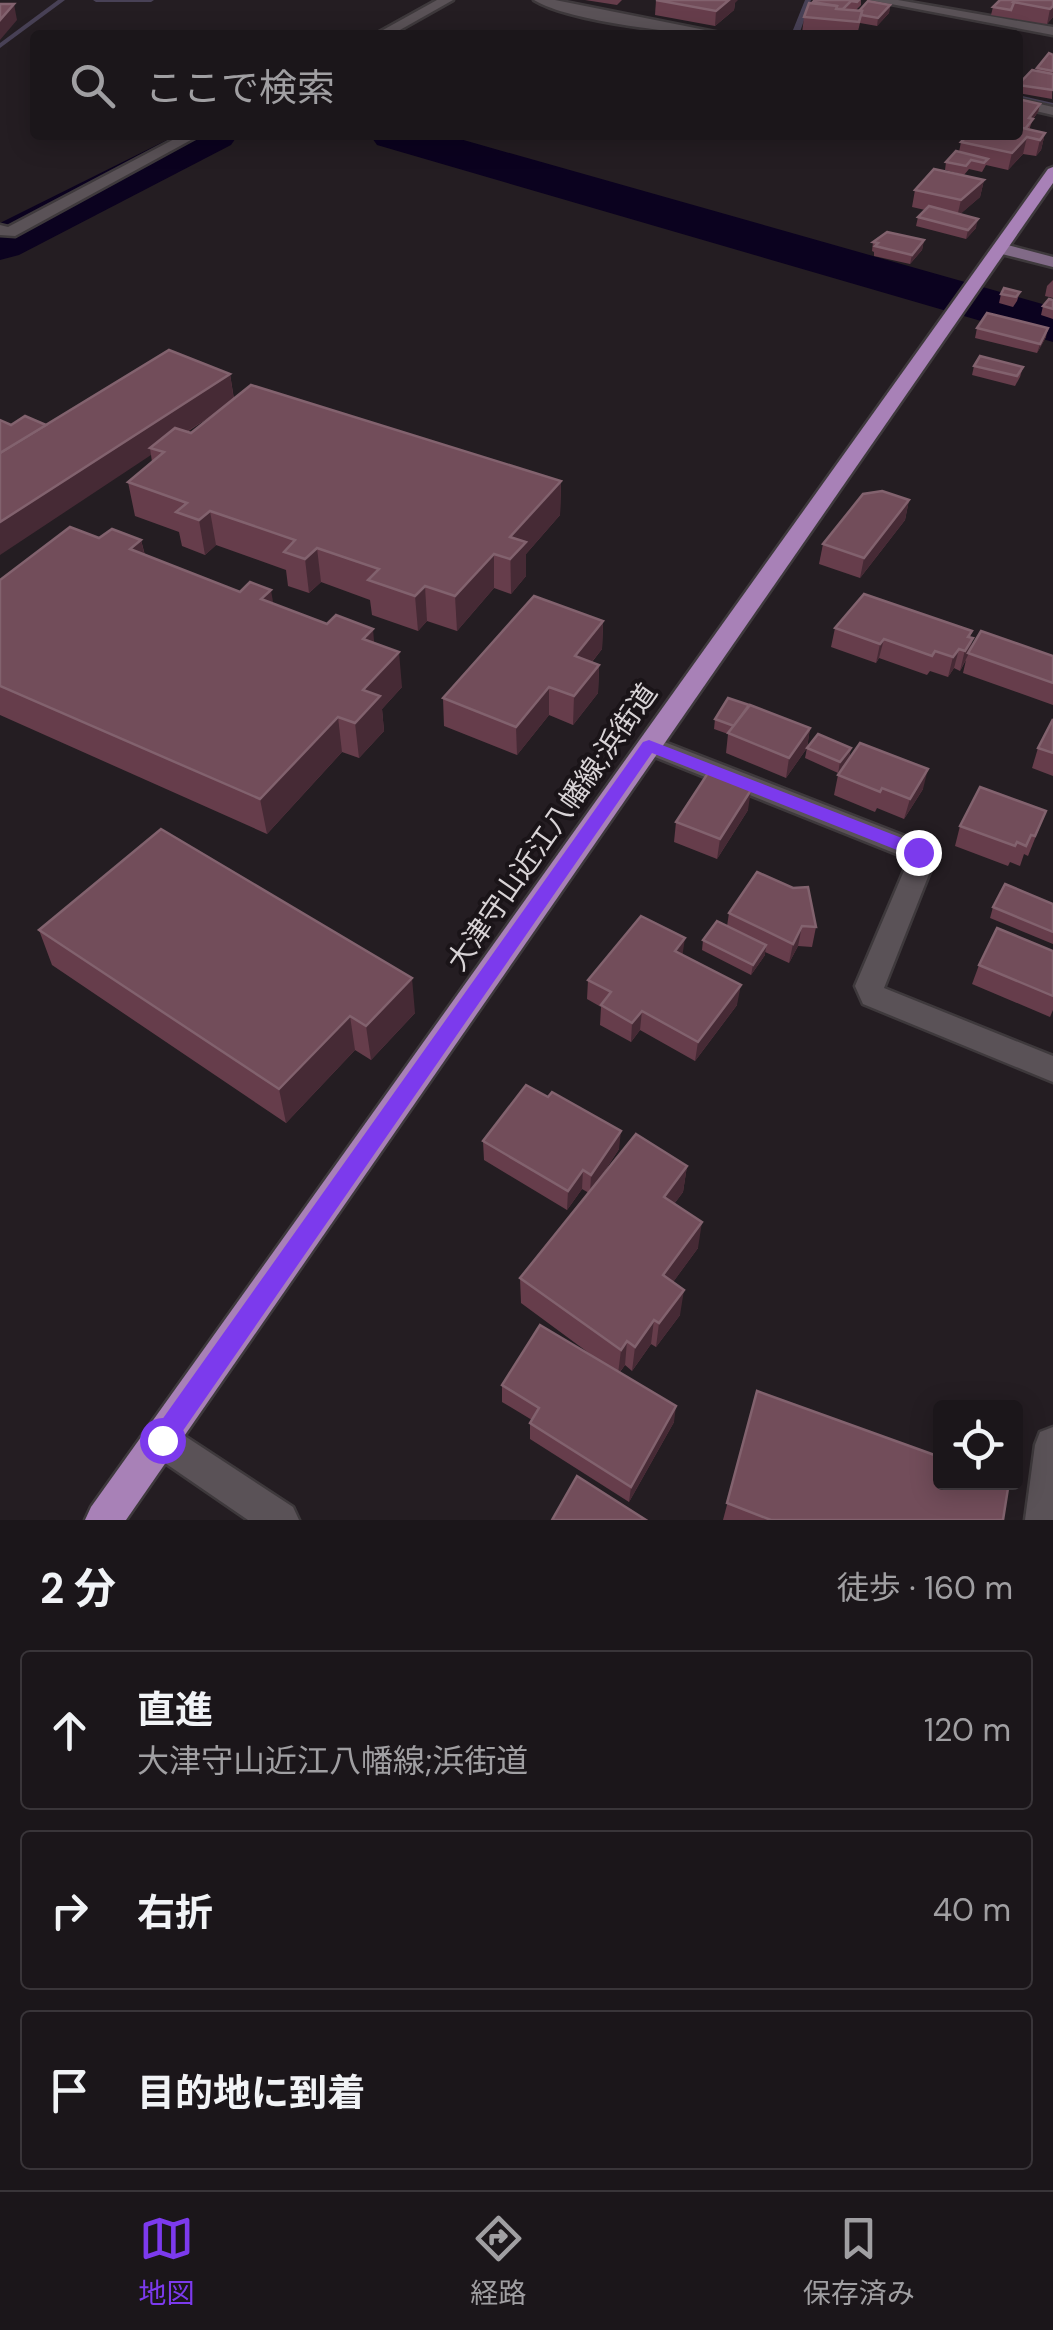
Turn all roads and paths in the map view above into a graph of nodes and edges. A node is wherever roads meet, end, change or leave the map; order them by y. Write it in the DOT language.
graph roads {
  1 [pos="447,0"];
  2 [pos="540,0"];
  3 [pos="876,0"];
  4 [pos="390,30"];
  5 [pos="693,30"];
  6 [pos="1053,31"];
  7 [pos="1023,104"];
  8 [pos="1053,111"];
  9 [pos="184,140"];
  10 [pos="1053,172"];
  11 [pos="0,230"];
  12 [pos="1000,248"];
  13 [pos="1053,262"];
  14 [pos="649,746"];
  15 [pos="1053,1069"];
  16 [pos="162,1440"];
  17 [pos="1053,1445"];
  18 [pos="104,1520"];
  19 [pos="280,1520"];
  20 [pos="1044,1520"];
  1 -- 4 [label="street"];
  2 -- 5 [label="street"];
  3 -- 6 [label="street"];
  7 -- 8 [label="street"];
  9 -- 11 [label="street"];
  10 -- 12 [label="main road, 大津守山近江八幡線;浜街道"];
  12 -- 13 [label="main road"];
  12 -- 14 [label="main road, 大津守山近江八幡線;浜街道"];
  14 -- 15 [label="street"];
  14 -- 16 [label="main road, 大津守山近江八幡線;浜街道"];
  16 -- 18 [label="main road, 大津守山近江八幡線;浜街道"];
  16 -- 19 [label="street"];
  17 -- 20 [label="street"];
}
